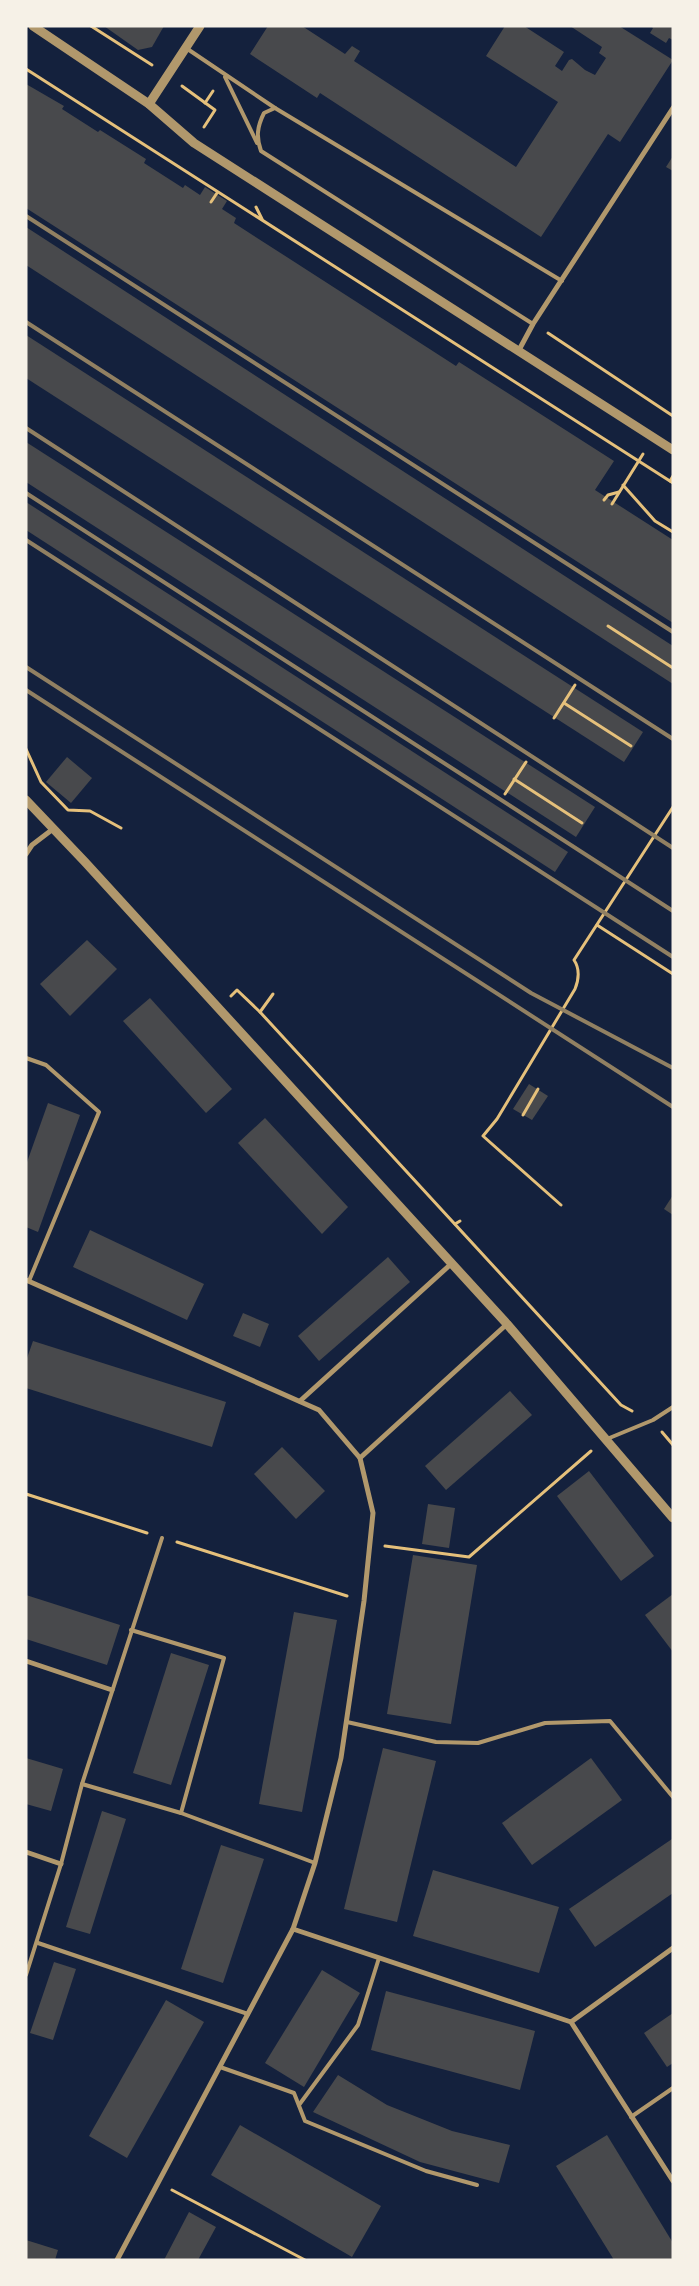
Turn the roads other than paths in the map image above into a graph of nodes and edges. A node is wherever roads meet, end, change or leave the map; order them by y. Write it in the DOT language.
graph roads {
  1 [pos="34,26"];
  2 [pos="200,26"];
  3 [pos="186,48"];
  4 [pos="224,75"];
  5 [pos="149,104"];
  6 [pos="275,108"];
  7 [pos="673,108"];
  8 [pos="261,151"];
  9 [pos="562,280"];
  10 [pos="533,324"];
  11 [pos="519,350"];
  12 [pos="673,450"];
  13 [pos="26,800"];
  14 [pos="53,828"];
  15 [pos="26,854"];
  16 [pos="26,1058"];
  17 [pos="451,1264"];
  18 [pos="28,1280"];
  19 [pos="507,1324"];
  20 [pos="300,1401"];
  21 [pos="673,1407"];
  22 [pos="607,1439"];
  23 [pos="360,1458"];
  24 [pos="673,1518"];
  25 [pos="162,1538"];
  26 [pos="132,1630"];
  27 [pos="26,1661"];
  28 [pos="112,1690"];
  29 [pos="346,1722"];
  30 [pos="82,1784"];
  31 [pos="673,1797"];
  32 [pos="181,1813"];
  33 [pos="26,1852"];
  34 [pos="315,1863"];
  35 [pos="61,1864"];
  36 [pos="293,1929"];
  37 [pos="38,1942"];
  38 [pos="673,1948"];
  39 [pos="379,1958"];
  40 [pos="26,1975"];
  41 [pos="248,2014"];
  42 [pos="571,2022"];
  43 [pos="220,2067"];
  44 [pos="673,2088"];
  45 [pos="299,2105"];
  46 [pos="631,2117"];
  47 [pos="673,2181"];
  48 [pos="477,2185"];
  49 [pos="117,2260"];
  1 -- 5 [label="street"];
  2 -- 3 [label="street"];
  3 -- 4 [label="lane"];
  3 -- 5 [label="street"];
  4 -- 6 [label="lane"];
  4 -- 8 [label="lane"];
  5 -- 11 [label="street"];
  6 -- 8 [label="lane"];
  6 -- 9 [label="lane"];
  7 -- 9 [label="street"];
  8 -- 10 [label="lane"];
  9 -- 10 [label="street"];
  10 -- 11 [label="street"];
  11 -- 12 [label="street"];
  13 -- 14 [label="street"];
  14 -- 15 [label="street"];
  14 -- 17 [label="street"];
  16 -- 18 [label="lane"];
  17 -- 19 [label="street"];
  17 -- 20 [label="street"];
  18 -- 20 [label="street"];
  19 -- 22 [label="street"];
  19 -- 23 [label="street"];
  20 -- 23 [label="street"];
  21 -- 22 [label="lane"];
  22 -- 24 [label="street"];
  23 -- 29 [label="street"];
  25 -- 26 [label="lane"];
  26 -- 28 [label="lane"];
  26 -- 32 [label="lane"];
  27 -- 28 [label="street"];
  28 -- 30 [label="lane"];
  29 -- 31 [label="lane"];
  29 -- 34 [label="street"];
  30 -- 32 [label="lane"];
  30 -- 35 [label="lane"];
  32 -- 34 [label="lane"];
  33 -- 35 [label="street"];
  34 -- 36 [label="street"];
  35 -- 37 [label="lane"];
  36 -- 39 [label="street"];
  36 -- 41 [label="street"];
  37 -- 40 [label="lane"];
  37 -- 41 [label="lane"];
  38 -- 42 [label="street"];
  39 -- 42 [label="street"];
  39 -- 45 [label="lane"];
  41 -- 43 [label="street"];
  42 -- 46 [label="street"];
  43 -- 45 [label="lane"];
  43 -- 49 [label="street"];
  44 -- 46 [label="lane"];
  45 -- 48 [label="lane"];
  46 -- 47 [label="street"];
}
